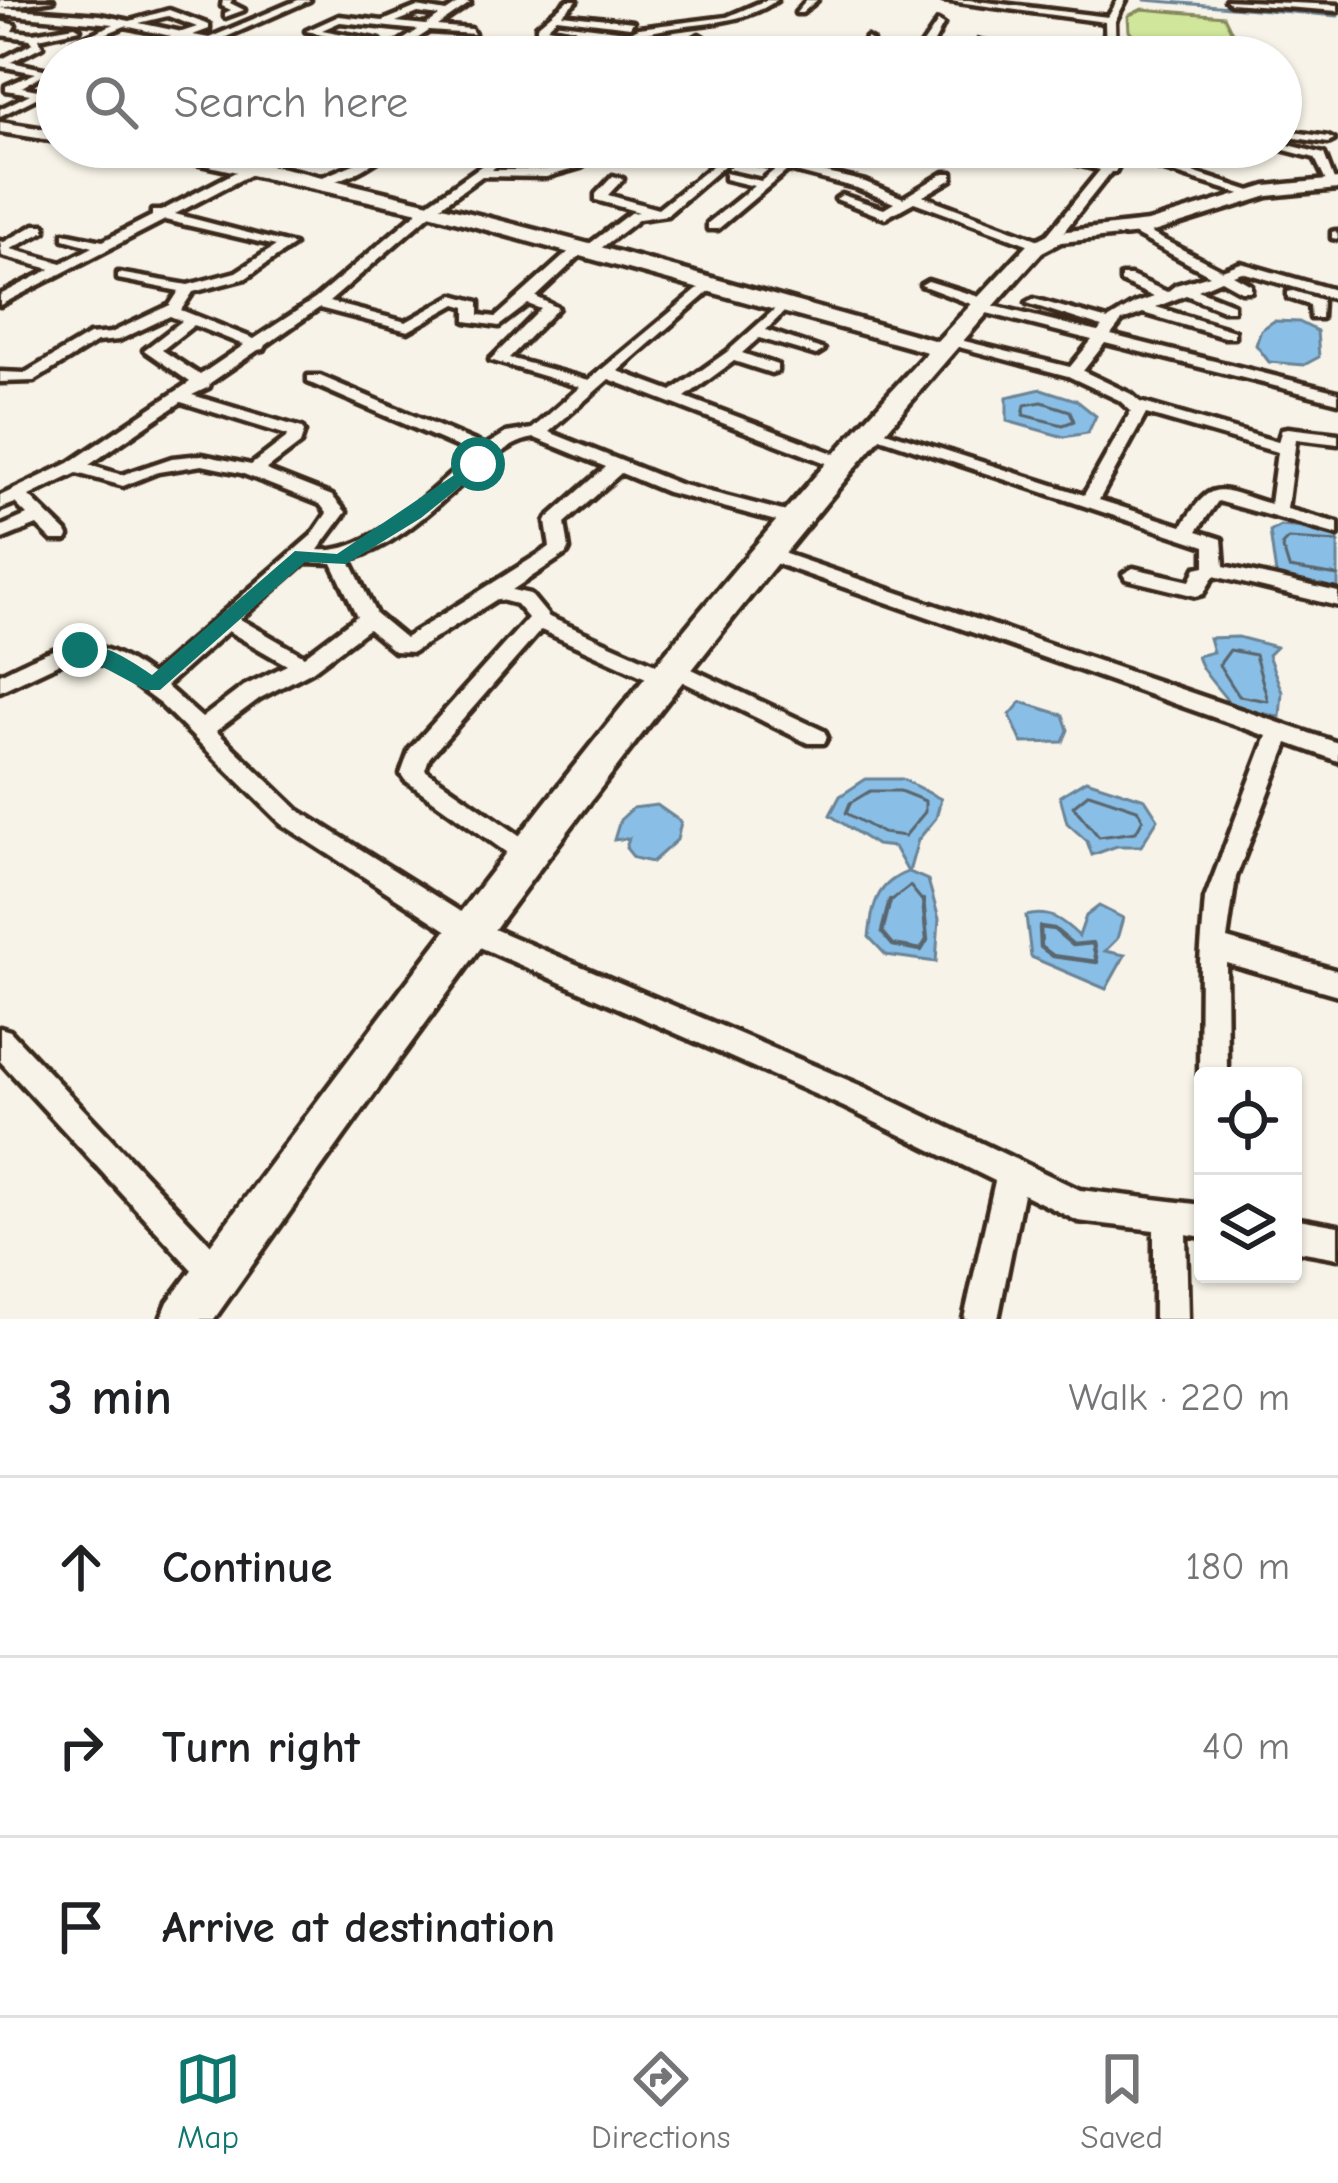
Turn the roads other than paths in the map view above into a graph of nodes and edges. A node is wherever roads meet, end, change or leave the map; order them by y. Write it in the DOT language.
graph roads {
  1 [pos="47,0"];
  2 [pos="228,0"];
  3 [pos="306,0"];
  4 [pos="453,0"];
  5 [pos="573,0"];
  6 [pos="772,0"];
  7 [pos="813,0"];
  8 [pos="947,0"];
  9 [pos="1122,0"];
  10 [pos="1211,0"];
  11 [pos="1230,0"];
  12 [pos="22,7"];
  13 [pos="294,7"];
  14 [pos="0,8"];
  15 [pos="1338,8"];
  16 [pos="137,10"];
  17 [pos="799,11"];
  18 [pos="228,15"];
  19 [pos="449,15"];
  20 [pos="51,16"];
  21 [pos="559,16"];
  22 [pos="274,17"];
  23 [pos="103,18"];
  24 [pos="304,18"];
  25 [pos="126,19"];
  26 [pos="1111,20"];
  27 [pos="327,21"];
  28 [pos="0,22"];
  29 [pos="381,24"];
  30 [pos="630,24"];
  31 [pos="938,25"];
  32 [pos="428,29"];
  33 [pos="47,32"];
  34 [pos="458,32"];
  35 [pos="471,32"];
  36 [pos="79,36"];
  37 [pos="89,36"];
  38 [pos="181,36"];
  39 [pos="220,36"];
  40 [pos="339,36"];
  41 [pos="417,36"];
  42 [pos="452,36"];
  43 [pos="570,36"];
  44 [pos="619,36"];
  45 [pos="932,36"];
  46 [pos="1111,36"];
  47 [pos="33,37"];
  48 [pos="36,40"];
  49 [pos="36,45"];
  50 [pos="0,47"];
  51 [pos="26,50"];
  52 [pos="1,65"];
  53 [pos="36,70"];
  54 [pos="36,79"];
  55 [pos="36,92"];
  56 [pos="36,95"];
  57 [pos="0,112"];
  58 [pos="0,127"];
  59 [pos="36,133"];
  60 [pos="1302,138"];
  61 [pos="1328,140"];
  62 [pos="1302,151"];
  63 [pos="253,168"];
  64 [pos="259,168"];
  65 [pos="354,168"];
  66 [pos="485,168"];
  67 [pos="564,168"];
  68 [pos="712,168"];
  69 [pos="784,168"];
  70 [pos="794,168"];
  71 [pos="1107,168"];
  72 [pos="1178,168"];
  73 [pos="1111,169"];
  74 [pos="480,172"];
  75 [pos="729,176"];
  76 [pos="948,176"];
  77 [pos="617,178"];
  78 [pos="319,182"];
  79 [pos="764,184"];
  80 [pos="1335,185"];
  81 [pos="1254,194"];
  82 [pos="842,199"];
  83 [pos="907,199"];
  84 [pos="431,207"];
  85 [pos="156,211"];
  86 [pos="658,213"];
  87 [pos="713,226"];
  88 [pos="40,228"];
  89 [pos="1135,229"];
  90 [pos="69,236"];
  91 [pos="1044,243"];
  92 [pos="101,245"];
  93 [pos="1,248"];
  94 [pos="583,251"];
  95 [pos="60,267"];
  96 [pos="1224,273"];
  97 [pos="123,276"];
  98 [pos="1126,279"];
  99 [pos="707,285"];
  100 [pos="928,285"];
  101 [pos="1246,287"];
  102 [pos="1181,288"];
  103 [pos="188,290"];
  104 [pos="1163,296"];
  105 [pos="1338,296"];
  106 [pos="524,297"];
  107 [pos="0,301"];
  108 [pos="320,302"];
  109 [pos="1034,303"];
  110 [pos="982,305"];
  111 [pos="783,306"];
  112 [pos="1228,307"];
  113 [pos="1139,308"];
  114 [pos="172,309"];
  115 [pos="1316,315"];
  116 [pos="193,319"];
  117 [pos="1111,325"];
  118 [pos="756,332"];
  119 [pos="1228,334"];
  120 [pos="1100,340"];
  121 [pos="259,346"];
  122 [pos="944,346"];
  123 [pos="816,350"];
  124 [pos="732,355"];
  125 [pos="771,368"];
  126 [pos="609,373"];
  127 [pos="1074,373"];
  128 [pos="0,377"];
  129 [pos="314,379"];
  130 [pos="20,380"];
  131 [pos="203,384"];
  132 [pos="593,386"];
  133 [pos="0,393"];
  134 [pos="1338,397"];
  135 [pos="184,398"];
  136 [pos="673,398"];
  137 [pos="1138,406"];
  138 [pos="867,431"];
  139 [pos="536,433"];
  140 [pos="1338,439"];
  141 [pos="1285,449"];
  142 [pos="489,454"];
  143 [pos="840,462"];
  144 [pos="76,467"];
  145 [pos="616,468"];
  146 [pos="252,473"];
  147 [pos="9,500"];
  148 [pos="1088,503"];
  149 [pos="1278,512"];
  150 [pos="39,517"];
  151 [pos="790,519"];
  152 [pos="1338,529"];
  153 [pos="0,534"];
  154 [pos="1186,534"];
  155 [pos="59,536"];
  156 [pos="762,552"];
  157 [pos="301,555"];
  158 [pos="340,560"];
  159 [pos="1214,570"];
  160 [pos="1133,574"];
  161 [pos="495,592"];
  162 [pos="1338,598"];
  163 [pos="368,618"];
  164 [pos="538,620"];
  165 [pos="229,622"];
  166 [pos="304,667"];
  167 [pos="668,672"];
  168 [pos="2,678"];
  169 [pos="153,685"];
  170 [pos="201,731"];
  171 [pos="1279,734"];
  172 [pos="816,737"];
  173 [pos="1338,752"];
  174 [pos="526,853"];
  175 [pos="466,929"];
  176 [pos="1217,948"];
  177 [pos="1338,983"];
  178 [pos="0,1041"];
  179 [pos="1213,1067"];
  180 [pos="1012,1173"];
  181 [pos="1187,1219"];
  182 [pos="1302,1236"];
  183 [pos="1338,1242"];
  184 [pos="217,1274"];
  185 [pos="185,1319"];
  186 [pos="981,1319"];
  187 [pos="1171,1319"];
  1 -- 12 [label="main road"];
  2 -- 18 [label="street"];
  3 -- 13 [label="street"];
  4 -- 19 [label="street"];
  5 -- 21 [label="street"];
  6 -- 30 [label="street"];
  7 -- 17 [label="street"];
  8 -- 26 [label="street"];
  9 -- 26 [label="street"];
  10 -- 11 [label="street"];
  11 -- 15 [label="street"];
  12 -- 14 [label="main road"];
  12 -- 20 [label="street"];
  12 -- 28 [label="street"];
  13 -- 22 [label="street"];
  13 -- 24 [label="street"];
  16 -- 25 [label="street"];
  19 -- 29 [label="street"];
  19 -- 32 [label="street"];
  20 -- 23 [label="street"];
  20 -- 25 [label="street"];
  21 -- 30 [label="street"];
  21 -- 43 [label="street"];
  22 -- 24 [label="street"];
  22 -- 39 [label="street"];
  23 -- 25 [label="street"];
  23 -- 33 [label="street"];
  24 -- 27 [label="street"];
  25 -- 37 [label="street"];
  25 -- 38 [label="street"];
  25 -- 38 [label="street"];
  26 -- 46 [label="street"];
  27 -- 29 [label="street"];
  27 -- 40 [label="street"];
  28 -- 47 [label="street"];
  29 -- 32 [label="street"];
  30 -- 44 [label="street"];
  31 -- 45 [label="street"];
  32 -- 34 [label="street"];
  32 -- 41 [label="street"];
  33 -- 36 [label="street"];
  33 -- 47 [label="street"];
  34 -- 35 [label="street"];
  34 -- 42 [label="street"];
  47 -- 48 [label="street"];
  49 -- 51 [label="street"];
  50 -- 51 [label="street"];
  51 -- 52 [label="street"];
  52 -- 53 [label="street"];
  54 -- 55 [label="street"];
  56 -- 57 [label="street"];
  58 -- 59 [label="main road"];
  60 -- 61 [label="street"];
  62 -- 80 [label="street"];
  63 -- 85 [label="street"];
  64 -- 78 [label="main road"];
  65 -- 78 [label="street"];
  66 -- 74 [label="street"];
  67 -- 74 [label="street"];
  68 -- 86 [label="street"];
  69 -- 79 [label="street"];
  70 -- 83 [label="street"];
  71 -- 73 [label="street"];
  72 -- 81 [label="street"];
  73 -- 91 [label="street"];
  74 -- 84 [label="street"];
  75 -- 79 [label="street"];
  76 -- 83 [label="street"];
  77 -- 86 [label="street"];
  78 -- 84 [label="main road"];
  79 -- 87 [label="street"];
  80 -- 81 [label="main road"];
  81 -- 89 [label="main road"];
  82 -- 83 [label="street"];
  83 -- 91 [label="street"];
  84 -- 94 [label="main road"];
  84 -- 108 [label="street"];
  85 -- 92 [label="street"];
  85 -- 103 [label="street"];
  86 -- 94 [label="street"];
  88 -- 93 [label="street"];
  89 -- 91 [label="main road"];
  89 -- 96 [label="street"];
  90 -- 92 [label="street"];
  91 -- 110 [label="main road"];
  92 -- 95 [label="street"];
  93 -- 95 [label="street"];
  94 -- 99 [label="main road"];
  94 -- 106 [label="street"];
  95 -- 107 [label="street"];
  96 -- 101 [label="street"];
  96 -- 102 [label="street"];
  96 -- 105 [label="street"];
  96 -- 115 [label="street"];
  97 -- 103 [label="street"];
  98 -- 104 [label="street"];
  99 -- 111 [label="main road"];
  99 -- 126 [label="street"];
  100 -- 110 [label="street"];
  102 -- 104 [label="street"];
  102 -- 112 [label="street"];
  103 -- 114 [label="street"];
  104 -- 113 [label="street"];
  106 -- 108 [label="street"];
  106 -- 132 [label="street"];
  108 -- 121 [label="street"];
  109 -- 117 [label="street"];
  110 -- 120 [label="street"];
  110 -- 122 [label="main road"];
  111 -- 118 [label="street"];
  111 -- 122 [label="main road"];
  113 -- 117 [label="street"];
  113 -- 119 [label="street"];
  114 -- 116 [label="street"];
  114 -- 130 [label="street"];
  116 -- 121 [label="street"];
  116 -- 131 [label="street"];
  117 -- 120 [label="street"];
  118 -- 123 [label="street"];
  118 -- 124 [label="street"];
  120 -- 127 [label="street"];
  120 -- 134 [label="street"];
  121 -- 131 [label="street"];
  122 -- 127 [label="street"];
  122 -- 138 [label="main road"];
  124 -- 125 [label="street"];
  124 -- 136 [label="street"];
  126 -- 132 [label="street"];
  126 -- 136 [label="street"];
  127 -- 137 [label="street"];
  128 -- 130 [label="street"];
  129 -- 142 [label="street"];
  130 -- 133 [label="street"];
  131 -- 135 [label="street"];
  132 -- 139 [label="street"];
  135 -- 144 [label="street"];
  135 -- 146 [label="street"];
  136 -- 143 [label="street"];
  137 -- 141 [label="street"];
  137 -- 148 [label="street"];
  138 -- 143 [label="main road"];
  138 -- 148 [label="street"];
  139 -- 142 [label="street"];
  139 -- 145 [label="street"];
  140 -- 141 [label="street"];
  141 -- 149 [label="street"];
  142 -- 158 [label="street"];
  143 -- 151 [label="main road"];
  144 -- 146 [label="street"];
  144 -- 147 [label="street"];
  145 -- 151 [label="street"];
  145 -- 161 [label="street"];
  146 -- 157 [label="street"];
  147 -- 150 [label="street"];
  148 -- 154 [label="street"];
  149 -- 152 [label="street"];
  149 -- 154 [label="street"];
  150 -- 153 [label="street"];
  150 -- 155 [label="street"];
  151 -- 156 [label="main road"];
  154 -- 159 [label="street"];
  156 -- 167 [label="main road"];
  156 -- 171 [label="street"];
  157 -- 158 [label="street"];
  157 -- 165 [label="street"];
  158 -- 163 [label="street"];
  159 -- 160 [label="street"];
  159 -- 162 [label="street"];
  161 -- 163 [label="street"];
  161 -- 164 [label="street"];
  163 -- 166 [label="street"];
  164 -- 167 [label="street"];
  164 -- 174 [label="street"];
  165 -- 166 [label="street"];
  165 -- 169 [label="street"];
  166 -- 170 [label="street"];
  167 -- 172 [label="street"];
  167 -- 174 [label="main road"];
  168 -- 169 [label="street"];
  169 -- 170 [label="street"];
  170 -- 175 [label="street"];
  171 -- 173 [label="street"];
  171 -- 176 [label="street"];
  174 -- 175 [label="main road"];
  175 -- 180 [label="street"];
  175 -- 184 [label="main road"];
  176 -- 177 [label="street"];
  176 -- 179 [label="street"];
  178 -- 184 [label="street"];
  180 -- 181 [label="street"];
  180 -- 186 [label="street"];
  181 -- 187 [label="street"];
  182 -- 183 [label="street"];
  184 -- 185 [label="main road"];
}
